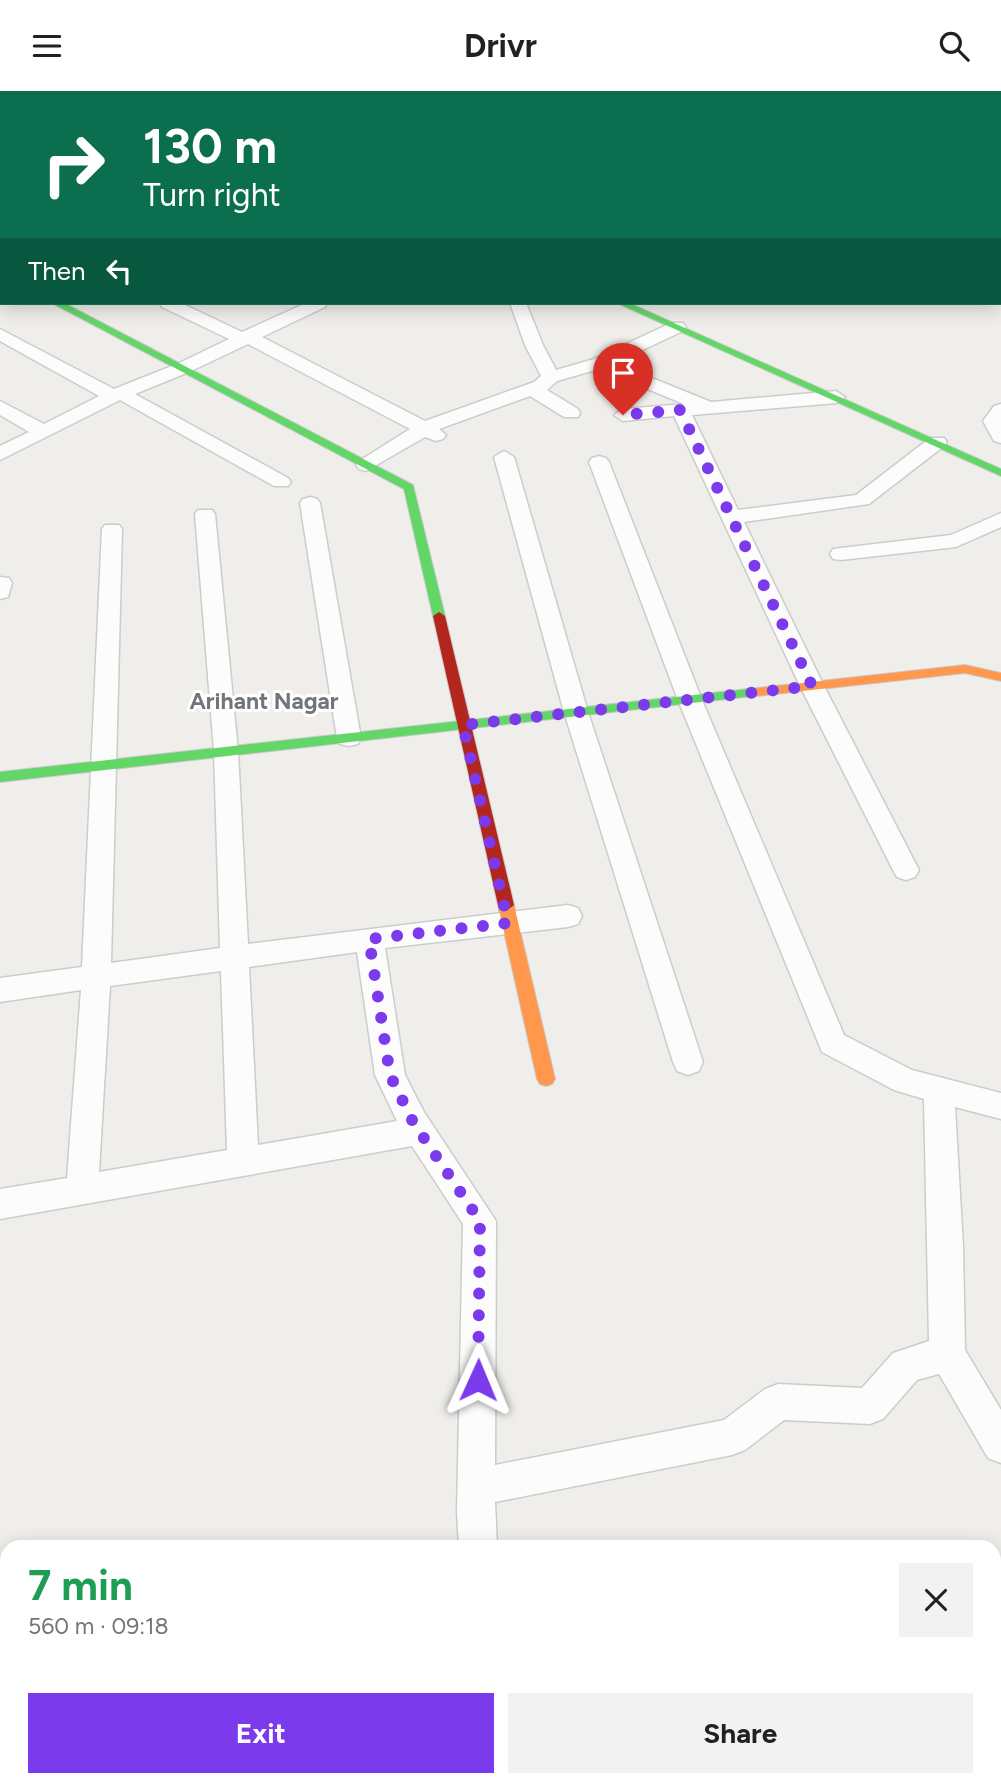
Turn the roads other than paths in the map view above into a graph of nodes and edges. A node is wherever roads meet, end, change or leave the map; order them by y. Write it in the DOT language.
graph roads {
  1 [pos="61,305"];
  2 [pos="173,305"];
  3 [pos="307,305"];
  4 [pos="519,305"];
  5 [pos="627,305"];
  6 [pos="677,327"];
  7 [pos="0,334"];
  8 [pos="245,337"];
  9 [pos="600,363"];
  10 [pos="183,368"];
  11 [pos="551,377"];
  12 [pos="532,389"];
  13 [pos="117,395"];
  14 [pos="836,397"];
  15 [pos="0,407"];
  16 [pos="708,408"];
  17 [pos="680,410"];
  18 [pos="1001,410"];
  19 [pos="571,413"];
  20 [pos="623,415"];
  21 [pos="43,432"];
  22 [pos="430,432"];
  23 [pos="1001,437"];
  24 [pos="937,442"];
  25 [pos="0,454"];
  26 [pos="504,457"];
  27 [pos="599,462"];
  28 [pos="366,465"];
  29 [pos="996,467"];
  30 [pos="281,482"];
  31 [pos="310,503"];
  32 [pos="205,514"];
  33 [pos="731,517"];
  34 [pos="1001,519"];
  35 [pos="112,529"];
  36 [pos="841,554"];
  37 [pos="1,583"];
  38 [pos="0,592"];
  39 [pos="1001,677"];
  40 [pos="812,686"];
  41 [pos="690,699"];
  42 [pos="576,712"];
  43 [pos="463,725"];
  44 [pos="349,738"];
  45 [pos="226,751"];
  46 [pos="104,765"];
  47 [pos="0,777"];
  48 [pos="906,870"];
  49 [pos="568,916"];
  50 [pos="508,923"];
  51 [pos="369,939"];
  52 [pos="236,958"];
  53 [pos="96,977"];
  54 [pos="0,990"];
  55 [pos="688,1062"];
  56 [pos="546,1079"];
  57 [pos="939,1090"];
  58 [pos="1001,1106"];
  59 [pos="419,1131"];
  60 [pos="243,1162"];
  61 [pos="82,1190"];
  62 [pos="0,1204"];
  63 [pos="947,1354"];
  64 [pos="1001,1445"];
  65 [pos="477,1487"];
  66 [pos="478,1540"];
  1 -- 10 [label="street"];
  2 -- 8 [label="street"];
  3 -- 8 [label="street"];
  4 -- 11 [label="street"];
  5 -- 6 [label="street"];
  6 -- 9 [label="street"];
  6 -- 14 [label="street"];
  7 -- 13 [label="street"];
  8 -- 10 [label="street"];
  8 -- 22 [label="street"];
  9 -- 11 [label="street"];
  9 -- 16 [label="street"];
  10 -- 13 [label="street"];
  10 -- 28 [label="street"];
  11 -- 12 [label="street"];
  12 -- 19 [label="street"];
  12 -- 22 [label="street"];
  13 -- 21 [label="street"];
  13 -- 30 [label="street"];
  14 -- 16 [label="street"];
  14 -- 24 [label="street"];
  15 -- 21 [label="street"];
  16 -- 17 [label="street"];
  17 -- 20 [label="street"];
  17 -- 33 [label="street"];
  18 -- 23 [label="street"];
  21 -- 25 [label="street"];
  22 -- 28 [label="street"];
  24 -- 29 [label="street"];
  24 -- 33 [label="street"];
  26 -- 42 [label="street"];
  27 -- 41 [label="street"];
  28 -- 43 [label="street"];
  31 -- 44 [label="street"];
  32 -- 45 [label="street"];
  33 -- 40 [label="street"];
  34 -- 36 [label="street"];
  35 -- 46 [label="street"];
  37 -- 38 [label="street"];
  39 -- 40 [label="street"];
  40 -- 41 [label="street"];
  40 -- 48 [label="street"];
  41 -- 42 [label="street"];
  41 -- 57 [label="street"];
  42 -- 43 [label="street"];
  42 -- 55 [label="street"];
  43 -- 44 [label="street"];
  43 -- 50 [label="street"];
  44 -- 45 [label="street"];
  45 -- 46 [label="street"];
  45 -- 52 [label="street"];
  46 -- 47 [label="street"];
  46 -- 53 [label="street"];
  49 -- 50 [label="street"];
  50 -- 51 [label="street"];
  50 -- 56 [label="street"];
  51 -- 52 [label="street"];
  51 -- 59 [label="street"];
  52 -- 53 [label="street"];
  52 -- 60 [label="street"];
  53 -- 54 [label="street"];
  53 -- 61 [label="street"];
  57 -- 58 [label="street"];
  57 -- 63 [label="street"];
  59 -- 60 [label="street"];
  59 -- 65 [label="street"];
  60 -- 61 [label="street"];
  61 -- 62 [label="street"];
  63 -- 64 [label="street"];
  63 -- 65 [label="street"];
  65 -- 66 [label="street"];
}
